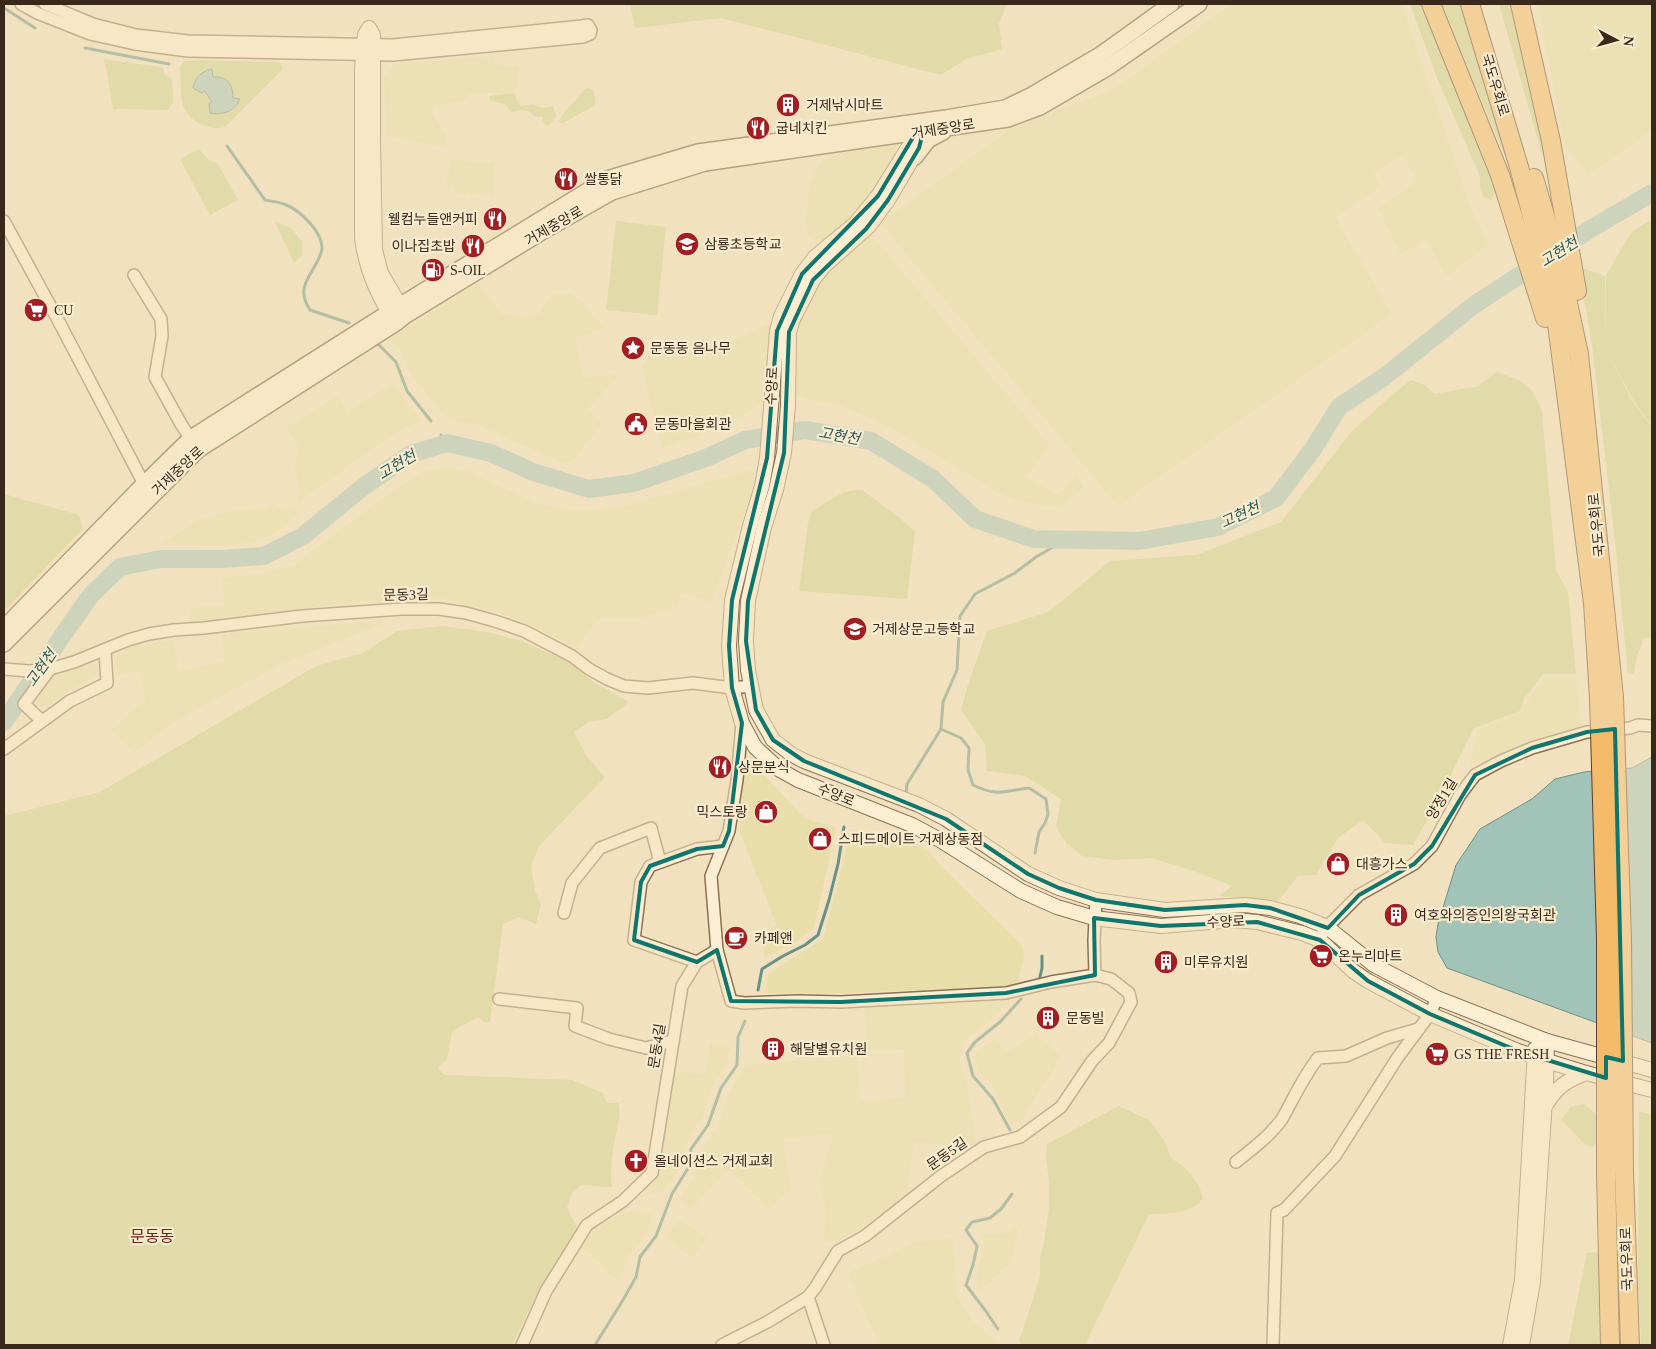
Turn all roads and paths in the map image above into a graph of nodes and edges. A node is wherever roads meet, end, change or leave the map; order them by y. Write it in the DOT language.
graph roads {
  1 [pos="21,4"];
  2 [pos="45,4"];
  3 [pos="1172,4"];
  4 [pos="1199,4"];
  5 [pos="1431,4"];
  6 [pos="1470,4"];
  7 [pos="1483,4"];
  8 [pos="1520,4"];
  9 [pos="368,50"];
  10 [pos="919,128"];
  11 [pos="956,128"];
  12 [pos="890,138"];
  13 [pos="910,155"];
  14 [pos="1524,164"];
  15 [pos="4,221"];
  16 [pos="134,275"];
  17 [pos="431,287"];
  18 [pos="385,294"];
  19 [pos="397,314"];
  20 [pos="370,324"];
  21 [pos="1579,354"];
  22 [pos="1561,364"];
  23 [pos="194,444"];
  24 [pos="148,489"];
  25 [pos="4,628"];
  26 [pos="4,644"];
  27 [pos="105,650"];
  28 [pos="4,669"];
  29 [pos="50,669"];
  30 [pos="751,686"];
  31 [pos="732,688"];
  32 [pos="1607,698"];
  33 [pos="42,720"];
  34 [pos="742,723"];
  35 [pos="1652,726"];
  36 [pos="4,750"];
  37 [pos="723,846"];
  38 [pos="660,862"];
  39 [pos="1096,900"];
  40 [pos="564,913"];
  41 [pos="1094,918"];
  42 [pos="1327,927"];
  43 [pos="1320,940"];
  44 [pos="717,950"];
  45 [pos="697,962"];
  46 [pos="1095,975"];
  47 [pos="1437,998"];
  48 [pos="499,999"];
  49 [pos="1430,1014"];
  50 [pos="1418,1029"];
  51 [pos="1541,1038"];
  52 [pos="672,1041"];
  53 [pos="1518,1051"];
  54 [pos="1540,1059"];
  55 [pos="1652,1070"];
  56 [pos="1534,1073"];
  57 [pos="1586,1073"];
  58 [pos="1652,1090"];
  59 [pos="1545,1106"];
  60 [pos="1236,1162"];
  61 [pos="1615,1173"];
  62 [pos="808,1297"];
  63 [pos="522,1345"];
  64 [pos="722,1345"];
  65 [pos="824,1345"];
  66 [pos="1273,1345"];
  67 [pos="1510,1345"];
  68 [pos="1522,1345"];
  69 [pos="1610,1345"];
  70 [pos="1630,1345"];
  1 -- 9 [label="street"];
  2 -- 9 [label="street"];
  3 -- 10 [label="main road, 거제중앙로"];
  4 -- 11 [label="main road, 거제중앙로"];
  5 -- 22 [label="highway"];
  6 -- 14 [label="highway, 국도우회로"];
  7 -- 14 [label="highway, 국도우회로"];
  8 -- 21 [label="highway"];
  9 -- 9 [label="street"];
  9 -- 18 [label="street"];
  10 -- 11 [label="main road, 거제중앙로"];
  10 -- 12 [label="main road, 거제중앙로"];
  10 -- 13 [label="street, 수양로"];
  10 -- 17 [label="main road, 거제중앙로"];
  11 -- 13 [label="main road"];
  12 -- 13 [label="street"];
  12 -- 19 [label="main road, 거제중앙로"];
  13 -- 30 [label="street, 수양로"];
  13 -- 31 [label="street, 수양로"];
  14 -- 21 [label="highway"];
  14 -- 22 [label="highway"];
  15 -- 24 [label="street"];
  16 -- 23 [label="street"];
  17 -- 18 [label="street"];
  17 -- 19 [label="main road, 거제중앙로"];
  18 -- 19 [label="street"];
  18 -- 20 [label="street"];
  19 -- 20 [label="main road, 거제중앙로"];
  19 -- 23 [label="main road, 거제중앙로"];
  20 -- 23 [label="main road, 거제중앙로"];
  21 -- 32 [label="highway, 국도우회로"];
  22 -- 32 [label="highway, 국도우회로"];
  23 -- 24 [label="main road, 거제중앙로"];
  24 -- 25 [label="main road, 거제중앙로"];
  24 -- 26 [label="main road, 거제중앙로"];
  27 -- 29 [label="street, 문동3길"];
  27 -- 31 [label="street, 문동3길"];
  27 -- 33 [label="street"];
  28 -- 29 [label="street, 문동3길"];
  29 -- 33 [label="street"];
  30 -- 31 [label="street, 문동3길"];
  30 -- 39 [label="street, 수양로"];
  31 -- 34 [label="street, 수양로"];
  32 -- 61 [label="highway, bridge"];
  33 -- 36 [label="street"];
  34 -- 37 [label="street"];
  34 -- 41 [label="street, 수양로"];
  35 -- 42 [label="street, 양정1길"];
  37 -- 38 [label="street"];
  37 -- 44 [label="street"];
  38 -- 40 [label="street"];
  38 -- 45 [label="street"];
  39 -- 41 [label="street"];
  39 -- 42 [label="street, 수양로"];
  41 -- 43 [label="street, 수양로"];
  41 -- 46 [label="street"];
  42 -- 43 [label="street, 양정1길"];
  42 -- 47 [label="street, 수양로"];
  43 -- 49 [label="street, 수양로"];
  44 -- 45 [label="street, 문동4길"];
  44 -- 46 [label="street"];
  45 -- 52 [label="street, 문동4길"];
  46 -- 62 [label="street, 문동5길"];
  47 -- 49 [label="street"];
  47 -- 51 [label="street, 수양로"];
  48 -- 52 [label="street"];
  49 -- 50 [label="street"];
  49 -- 53 [label="street, 수양로"];
  50 -- 60 [label="street"];
  50 -- 66 [label="street"];
  51 -- 54 [label="street"];
  51 -- 55 [label="street, 수양로"];
  52 -- 63 [label="street, 문동4길"];
  53 -- 54 [label="street, 수양로"];
  53 -- 56 [label="street"];
  54 -- 56 [label="street"];
  54 -- 57 [label="street, 수양로"];
  54 -- 59 [label="street"];
  56 -- 67 [label="street"];
  57 -- 58 [label="street, 수양로"];
  57 -- 59 [label="street"];
  59 -- 68 [label="street"];
  61 -- 69 [label="highway, 국도우회로"];
  61 -- 70 [label="highway, 국도우회로"];
  62 -- 64 [label="street, 문동5길"];
  62 -- 65 [label="street"];
}
